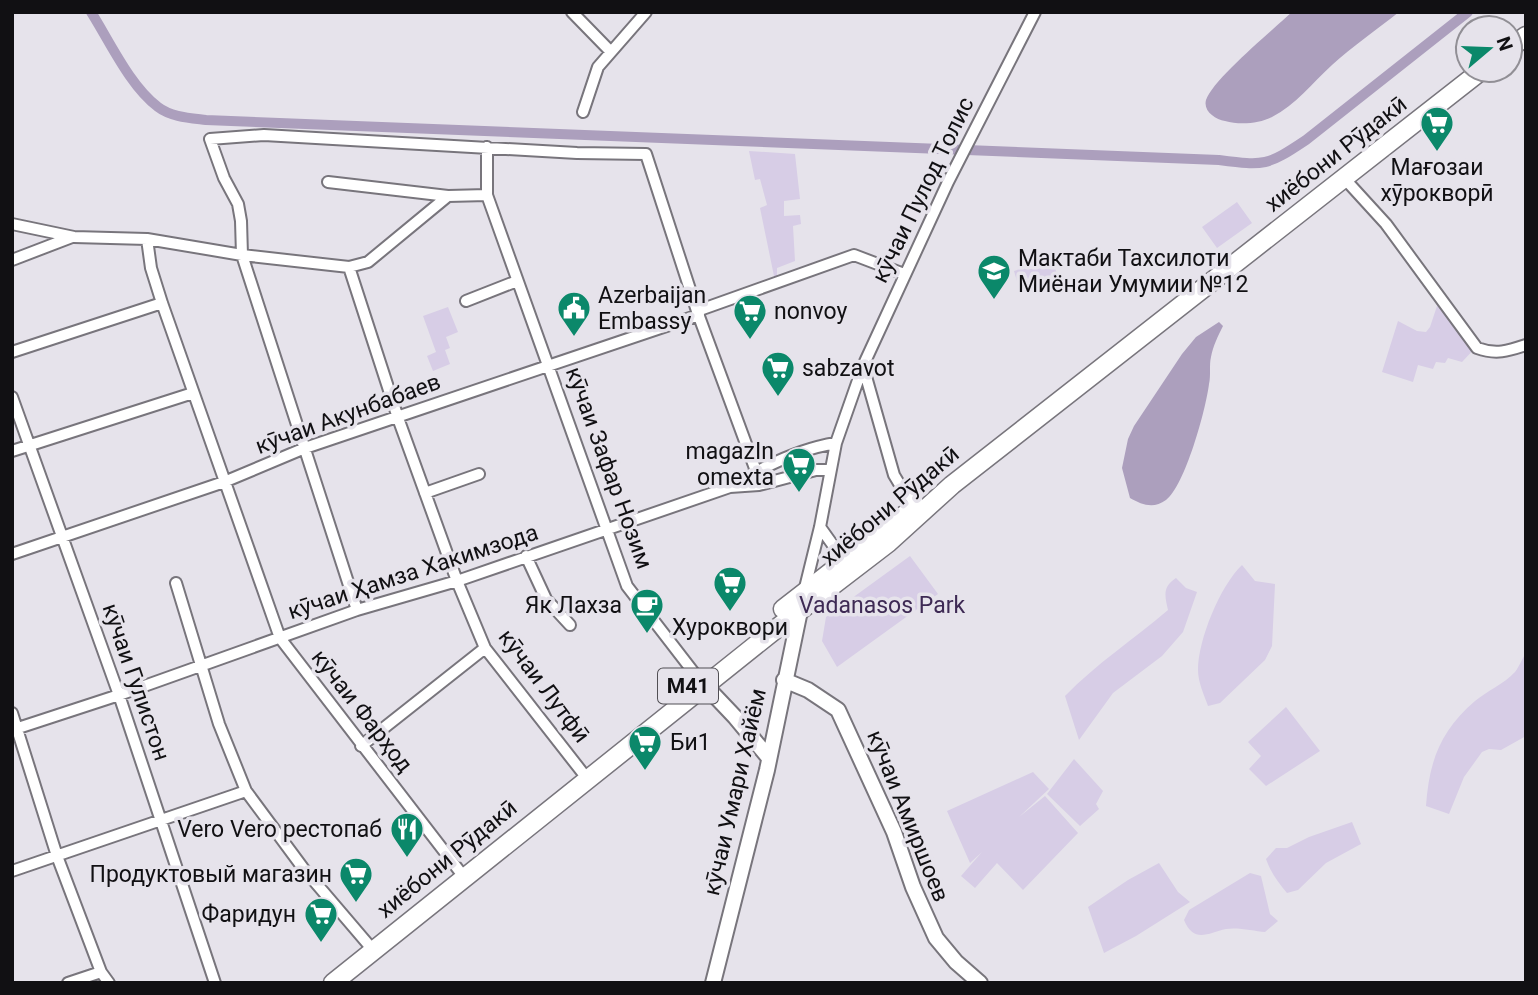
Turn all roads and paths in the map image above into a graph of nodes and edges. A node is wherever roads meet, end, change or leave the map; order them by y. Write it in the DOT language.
graph roads {
  1 [pos="572,12"];
  2 [pos="646,12"];
  3 [pos="1035,12"];
  4 [pos="611,52"];
  5 [pos="1464,84"];
  6 [pos="583,111"];
  7 [pos="487,147"];
  8 [pos="1344,178"];
  9 [pos="328,182"];
  10 [pos="486,195"];
  11 [pos="447,197"];
  12 [pos="12,224"];
  13 [pos="74,237"];
  14 [pos="147,239"];
  15 [pos="242,255"];
  16 [pos="12,260"];
  17 [pos="349,267"];
  18 [pos="904,274"];
  19 [pos="517,281"];
  20 [pos="466,301"];
  21 [pos="162,303"];
  22 [pos="698,313"];
  23 [pos="1526,345"];
  24 [pos="12,352"];
  25 [pos="548,366"];
  26 [pos="863,366"];
  27 [pos="193,393"];
  28 [pos="12,397"];
  29 [pos="398,418"];
  30 [pos="836,443"];
  31 [pos="29,445"];
  32 [pos="305,448"];
  33 [pos="12,451"];
  34 [pos="830,470"];
  35 [pos="756,471"];
  36 [pos="479,474"];
  37 [pos="224,482"];
  38 [pos="730,487"];
  39 [pos="425,493"];
  40 [pos="922,508"];
  41 [pos="820,527"];
  42 [pos="606,529"];
  43 [pos="62,536"];
  44 [pos="12,554"];
  45 [pos="852,554"];
  46 [pos="526,556"];
  47 [pos="457,581"];
  48 [pos="176,583"];
  49 [pos="802,601"];
  50 [pos="358,610"];
  51 [pos="569,625"];
  52 [pos="280,638"];
  53 [pos="485,648"];
  54 [pos="201,665"];
  55 [pos="784,680"];
  56 [pos="701,682"];
  57 [pos="119,695"];
  58 [pos="12,713"];
  59 [pos="15,729"];
  60 [pos="361,746"];
  61 [pos="769,758"];
  62 [pos="582,772"];
  63 [pos="246,791"];
  64 [pos="160,821"];
  65 [pos="505,839"];
  66 [pos="57,856"];
  67 [pos="12,871"];
  68 [pos="461,874"];
  69 [pos="370,947"];
  70 [pos="101,972"];
  71 [pos="326,982"];
  72 [pos="68,983"];
  73 [pos="109,983"];
  74 [pos="215,983"];
  75 [pos="713,983"];
  76 [pos="979,983"];
  1 -- 4 [label="street"];
  2 -- 4 [label="street"];
  3 -- 18 [label="street, кӯчаи Пулод Толис"];
  4 -- 6 [label="street"];
  5 -- 8 [label="highway, хиёбони Рӯдакӣ"];
  7 -- 10 [label="street"];
  7 -- 15 [label="street"];
  7 -- 22 [label="street"];
  8 -- 23 [label="street"];
  8 -- 40 [label="highway, хиёбони Рӯдакӣ"];
  9 -- 11 [label="street"];
  10 -- 11 [label="street"];
  10 -- 19 [label="street, кӯчаи Зафар Нозим"];
  11 -- 17 [label="street"];
  12 -- 13 [label="street"];
  13 -- 14 [label="street"];
  13 -- 16 [label="street"];
  14 -- 15 [label="street"];
  14 -- 21 [label="street, кӯчаи Фарҳод"];
  15 -- 17 [label="street"];
  15 -- 32 [label="street"];
  17 -- 29 [label="street, кӯчаи Лутфӣ"];
  18 -- 22 [label="street, кӯчаи Акунбабаев"];
  18 -- 26 [label="street, кӯчаи Пулод Толис"];
  19 -- 20 [label="street"];
  19 -- 25 [label="street, кӯчаи Зафар Нозим"];
  21 -- 24 [label="street"];
  21 -- 27 [label="street, кӯчаи Фарҳод"];
  22 -- 25 [label="street, кӯчаи Акунбабаев"];
  22 -- 35 [label="street"];
  25 -- 29 [label="street, кӯчаи Акунбабаев"];
  25 -- 42 [label="street, кӯчаи Зафар Нозим"];
  26 -- 30 [label="street, кӯчаи Пулод Толис"];
  26 -- 40 [label="street"];
  27 -- 31 [label="street"];
  27 -- 37 [label="street, кӯчаи Фарҳод"];
  28 -- 31 [label="street, кӯчаи Гулистон"];
  29 -- 32 [label="street, кӯчаи Акунбабаев"];
  29 -- 39 [label="street, кӯчаи Лутфӣ"];
  30 -- 34 [label="street, кӯчаи Пулод Толис"];
  30 -- 35 [label="street"];
  31 -- 33 [label="street"];
  31 -- 43 [label="street, кӯчаи Гулистон"];
  32 -- 37 [label="street, кӯчаи Акунбабаев"];
  32 -- 50 [label="street"];
  34 -- 38 [label="street, кӯчаи Ҳамза Хакимзода"];
  34 -- 41 [label="street, кӯчаи Пулод Толис"];
  35 -- 38 [label="street"];
  36 -- 39 [label="street"];
  37 -- 43 [label="street, кӯчаи Акунбабаев"];
  37 -- 52 [label="street, кӯчаи Фарҳод"];
  38 -- 42 [label="street, кӯчаи Ҳамза Хакимзода"];
  39 -- 47 [label="street, кӯчаи Лутфӣ"];
  40 -- 45 [label="highway"];
  40 -- 49 [label="highway, хиёбони Рӯдакӣ"];
  41 -- 45 [label="street"];
  41 -- 49 [label="street, кӯчаи Пулод Толис"];
  42 -- 46 [label="street, кӯчаи Ҳамза Хакимзода"];
  42 -- 56 [label="street, кӯчаи Зафар Нозим"];
  43 -- 44 [label="street, кӯчаи Акунбабаев"];
  43 -- 57 [label="street, кӯчаи Гулистон"];
  45 -- 49 [label="highway"];
  46 -- 47 [label="street, кӯчаи Ҳамза Хакимзода"];
  46 -- 51 [label="street"];
  47 -- 50 [label="street, кӯчаи Ҳамза Хакимзода"];
  47 -- 53 [label="street, кӯчаи Лутфӣ"];
  48 -- 54 [label="street"];
  49 -- 55 [label="street, кӯчаи Умари Хайём"];
  49 -- 56 [label="highway, хиёбони Рӯдакӣ"];
  50 -- 52 [label="street, кӯчаи Ҳамза Хакимзода"];
  52 -- 54 [label="street, кӯчаи Ҳамза Хакимзода"];
  52 -- 60 [label="street, кӯчаи Фарҳод"];
  53 -- 60 [label="street"];
  53 -- 62 [label="street, кӯчаи Лутфӣ"];
  54 -- 57 [label="street, кӯчаи Ҳамза Хакимзода"];
  54 -- 63 [label="street"];
  55 -- 61 [label="street, кӯчаи Умари Хайём"];
  55 -- 76 [label="street, кӯчаи Амиршоев"];
  56 -- 61 [label="street, кӯчаи Зафар Нозим"];
  56 -- 62 [label="highway, M41"];
  56 -- 65 [label="highway, хиёбони Рӯдакӣ"];
  57 -- 59 [label="street, кӯчаи Ҳамза Хакимзода"];
  57 -- 64 [label="street, кӯчаи Гулистон"];
  58 -- 59 [label="street"];
  59 -- 66 [label="street"];
  60 -- 68 [label="street, кӯчаи Фарҳод"];
  61 -- 75 [label="street, кӯчаи Умари Хайём"];
  62 -- 65 [label="highway, M41"];
  63 -- 64 [label="street"];
  63 -- 69 [label="street"];
  64 -- 66 [label="street"];
  64 -- 74 [label="street, кӯчаи Гулистон"];
  65 -- 68 [label="highway, M41"];
  66 -- 67 [label="street"];
  66 -- 70 [label="street"];
  68 -- 69 [label="highway, M41"];
  69 -- 71 [label="highway, M41"];
  70 -- 72 [label="street"];
  70 -- 73 [label="street"];
}
